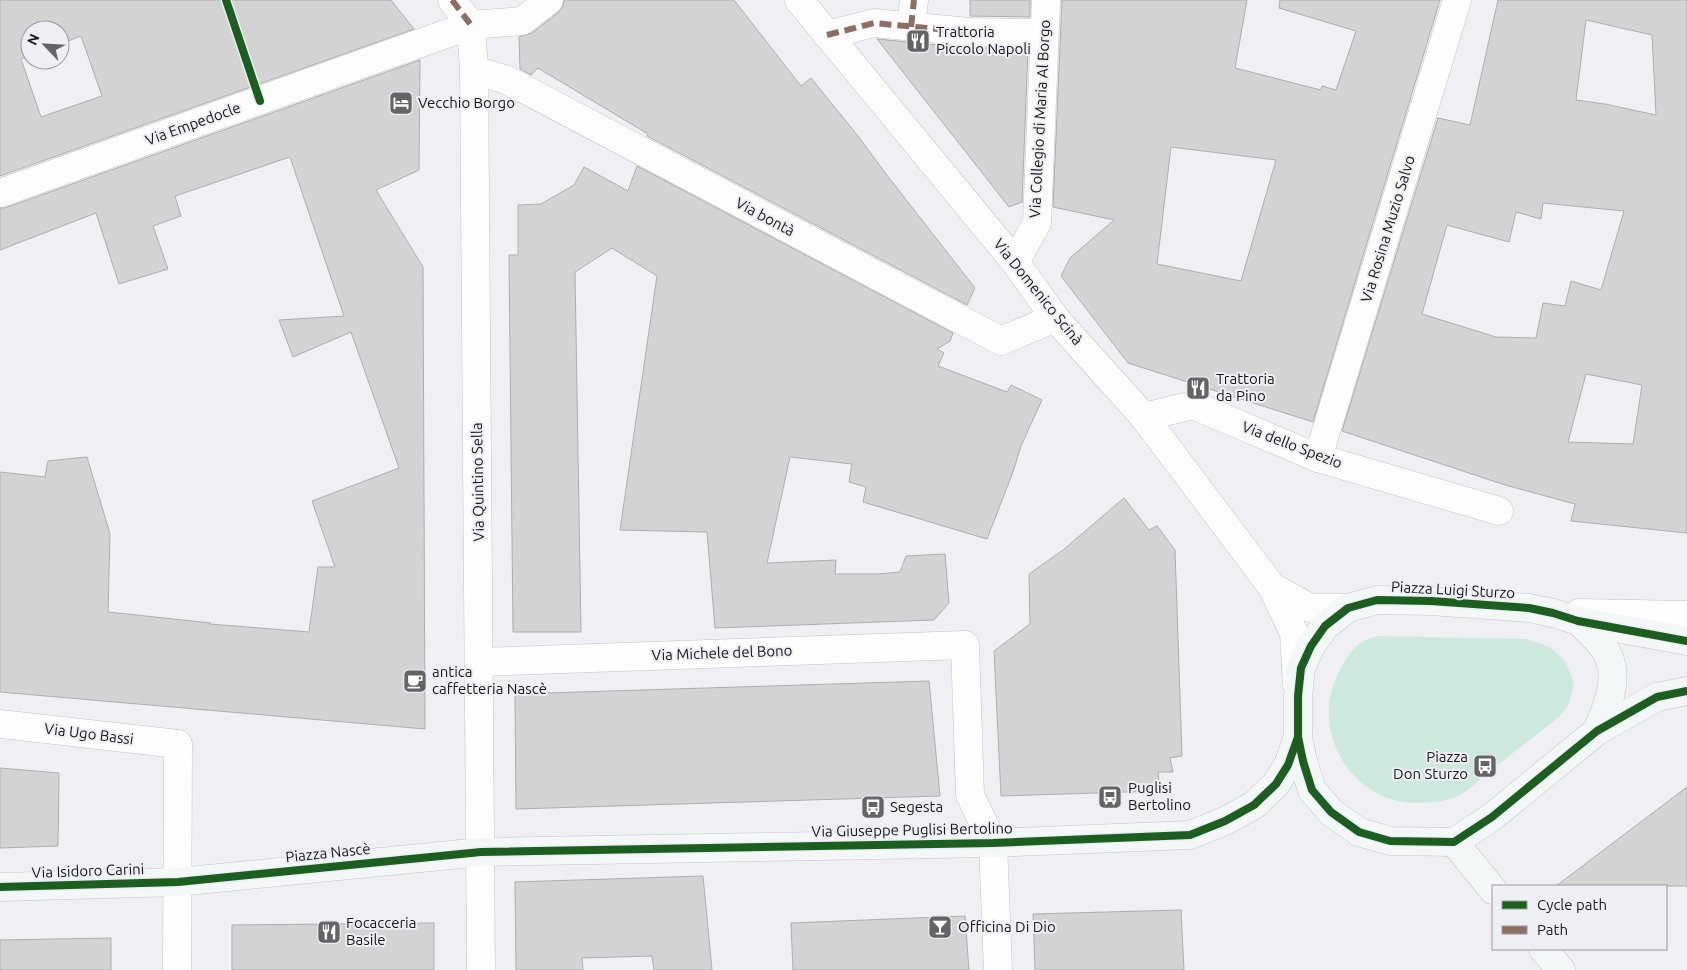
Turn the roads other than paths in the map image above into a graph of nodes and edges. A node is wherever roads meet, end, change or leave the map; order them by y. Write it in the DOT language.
graph roads {
  1 [pos="452,0"];
  2 [pos="549,0"];
  3 [pos="799,0"];
  4 [pos="914,0"];
  5 [pos="1046,0"];
  6 [pos="1457,0"];
  7 [pos="471,25"];
  8 [pos="911,27"];
  9 [pos="1044,33"];
  10 [pos="827,35"];
  11 [pos="474,70"];
  12 [pos="0,193"];
  13 [pos="1015,262"];
  14 [pos="1055,318"];
  15 [pos="1144,417"];
  16 [pos="1318,458"];
  17 [pos="1499,511"];
  18 [pos="1272,587"];
  19 [pos="1348,608"];
  20 [pos="1687,615"];
  21 [pos="1566,617"];
  22 [pos="1687,641"];
  23 [pos="479,662"];
  24 [pos="1687,691"];
  25 [pos="1298,696"];
  26 [pos="0,724"];
  27 [pos="1597,731"];
  28 [pos="1298,737"];
  29 [pos="1454,842"];
  30 [pos="993,843"];
  31 [pos="481,852"];
  32 [pos="178,882"];
  33 [pos="0,887"];
  34 [pos="1492,889"];
  35 [pos="1544,950"];
  36 [pos="177,970"];
  37 [pos="481,970"];
  38 [pos="998,970"];
  39 [pos="1561,970"];
  1 -- 7 [label="street"];
  2 -- 7 [label="street, Via Empedocle"];
  3 -- 10 [label="street, Via Domenico Scinà"];
  4 -- 8 [label="street"];
  5 -- 9 [label="street, Via Collegio di Maria Al Borgo"];
  6 -- 16 [label="street, Via Rosina Muzio Salvo"];
  7 -- 11 [label="street, Via Quintino Sella"];
  7 -- 12 [label="street, Via Empedocle"];
  8 -- 9 [label="street"];
  8 -- 10 [label="street"];
  9 -- 13 [label="street, Via Collegio di Maria Al Borgo"];
  10 -- 13 [label="street, Via Domenico Scinà"];
  11 -- 14 [label="street, Via bontà"];
  11 -- 23 [label="street, Via Quintino Sella"];
  13 -- 14 [label="street, Via Domenico Scinà"];
  14 -- 15 [label="street, Via Domenico Scinà"];
  15 -- 16 [label="street, Via dello Spezio"];
  15 -- 18 [label="street, Via Domenico Scinà"];
  16 -- 17 [label="street, Via dello Spezio"];
  18 -- 19 [label="street"];
  18 -- 25 [label="street"];
  19 -- 21 [label="street, Piazza Luigi Sturzo"];
  19 -- 25 [label="street, Piazza Luigi Sturzo"];
  20 -- 21 [label="street"];
  21 -- 22 [label="street, Piazza Luigi Sturzo"];
  21 -- 27 [label="street"];
  23 -- 30 [label="street, Via Michele del Bono"];
  23 -- 31 [label="street, Via Quintino Sella"];
  24 -- 27 [label="street"];
  25 -- 28 [label="street, Piazza Luigi Sturzo"];
  26 -- 32 [label="street, Via Ugo Bassi"];
  27 -- 29 [label="street"];
  28 -- 29 [label="street, Piazza Luigi Sturzo"];
  28 -- 30 [label="street, Via Giuseppe Puglisi Bertolino"];
  29 -- 34 [label="street"];
  30 -- 31 [label="street, Via Giuseppe Puglisi Bertolino"];
  30 -- 38 [label="street"];
  31 -- 32 [label="street, Piazza Nascè"];
  31 -- 37 [label="street, Via Quintino Sella"];
  32 -- 33 [label="street, Via Isidoro Carini"];
  32 -- 36 [label="street"];
  35 -- 39 [label="street"];
}
